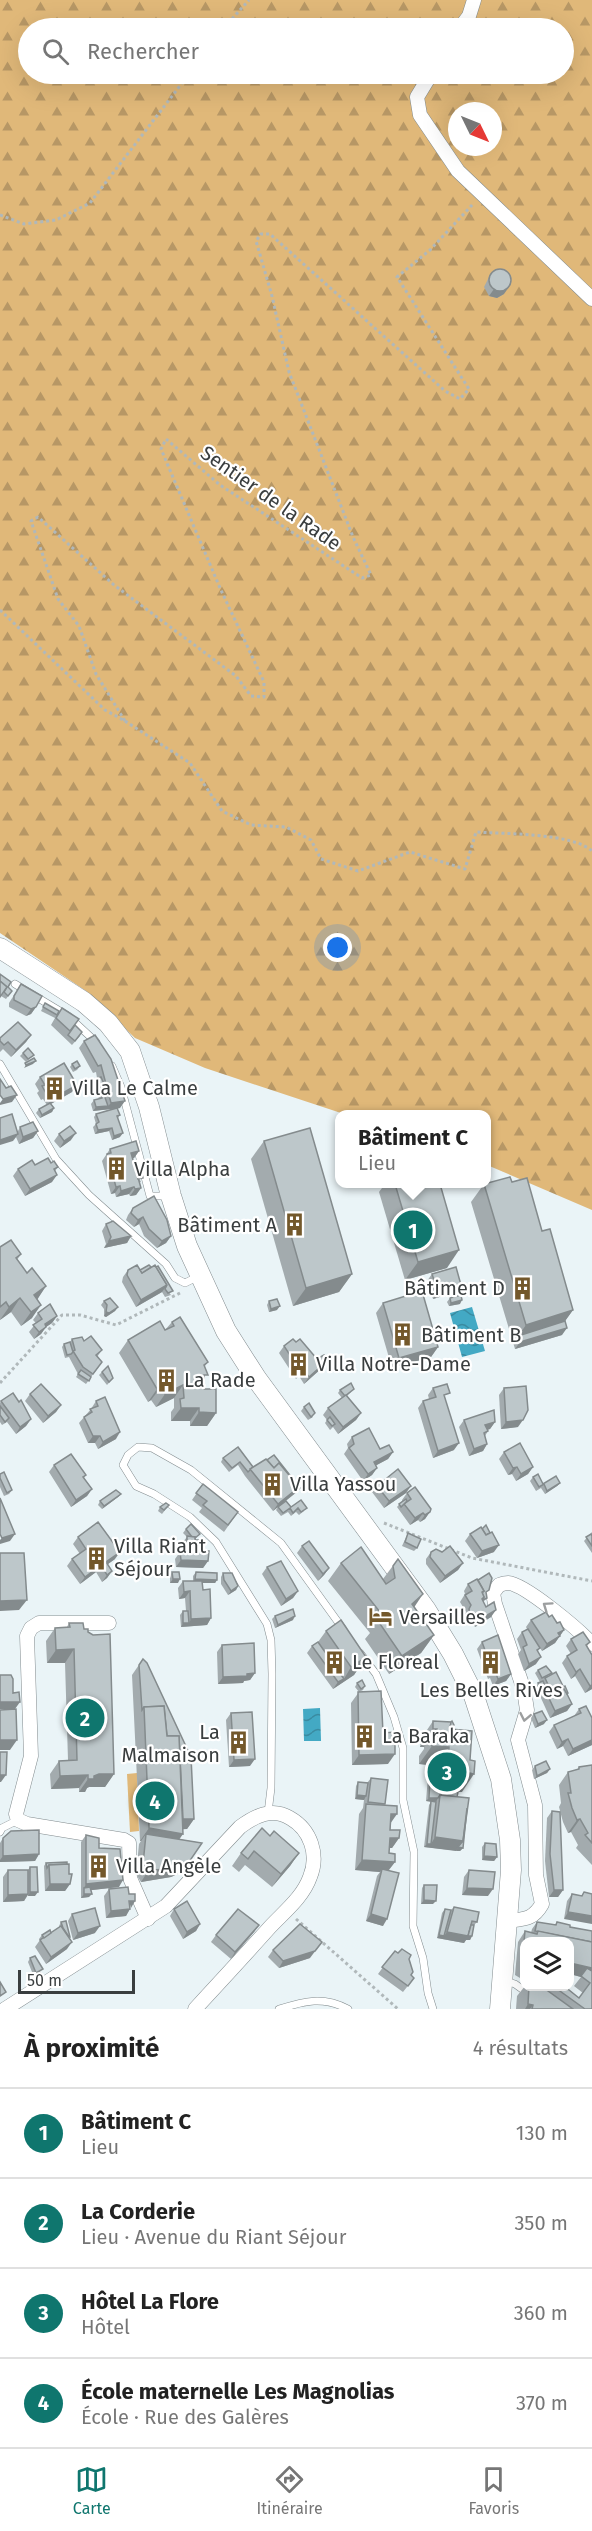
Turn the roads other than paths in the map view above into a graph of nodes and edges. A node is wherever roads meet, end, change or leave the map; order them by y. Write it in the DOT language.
graph roads {
  1 [pos="474,0"];
  2 [pos="468,18"];
  3 [pos="425,84"];
  4 [pos="592,299"];
  5 [pos="0,948"];
  6 [pos="15,984"];
  7 [pos="104,1052"];
  8 [pos="109,1062"];
  9 [pos="0,1064"];
  10 [pos="171,1196"];
  11 [pos="192,1280"];
  12 [pos="109,1623"];
  13 [pos="349,1637"];
  14 [pos="592,1644"];
  15 [pos="355,1646"];
  16 [pos="268,1813"];
  17 [pos="18,1820"];
  18 [pos="0,1832"];
  19 [pos="148,1919"];
  20 [pos="507,1921"];
  21 [pos="503,1980"];
  22 [pos="532,1996"];
  23 [pos="5,2009"];
  24 [pos="195,2009"];
  25 [pos="279,2009"];
  26 [pos="348,2009"];
  27 [pos="433,2009"];
  28 [pos="500,2009"];
  1 -- 2 [label="street"];
  3 -- 4 [label="street"];
  5 -- 10 [label="main road"];
  6 -- 7 [label="lane"];
  8 -- 10 [label="lane"];
  9 -- 11 [label="lane"];
  10 -- 11 [label="main road"];
  11 -- 20 [label="main road"];
  12 -- 17 [label="street"];
  13 -- 16 [label="lane"];
  14 -- 20 [label="street, one-way"];
  15 -- 27 [label="lane"];
  16 -- 19 [label="street"];
  16 -- 24 [label="street"];
  17 -- 18 [label="lane"];
  17 -- 19 [label="street"];
  19 -- 23 [label="street"];
  20 -- 21 [label="main road"];
  21 -- 22 [label="lane"];
  21 -- 28 [label="main road"];
  25 -- 26 [label="lane"];
}
